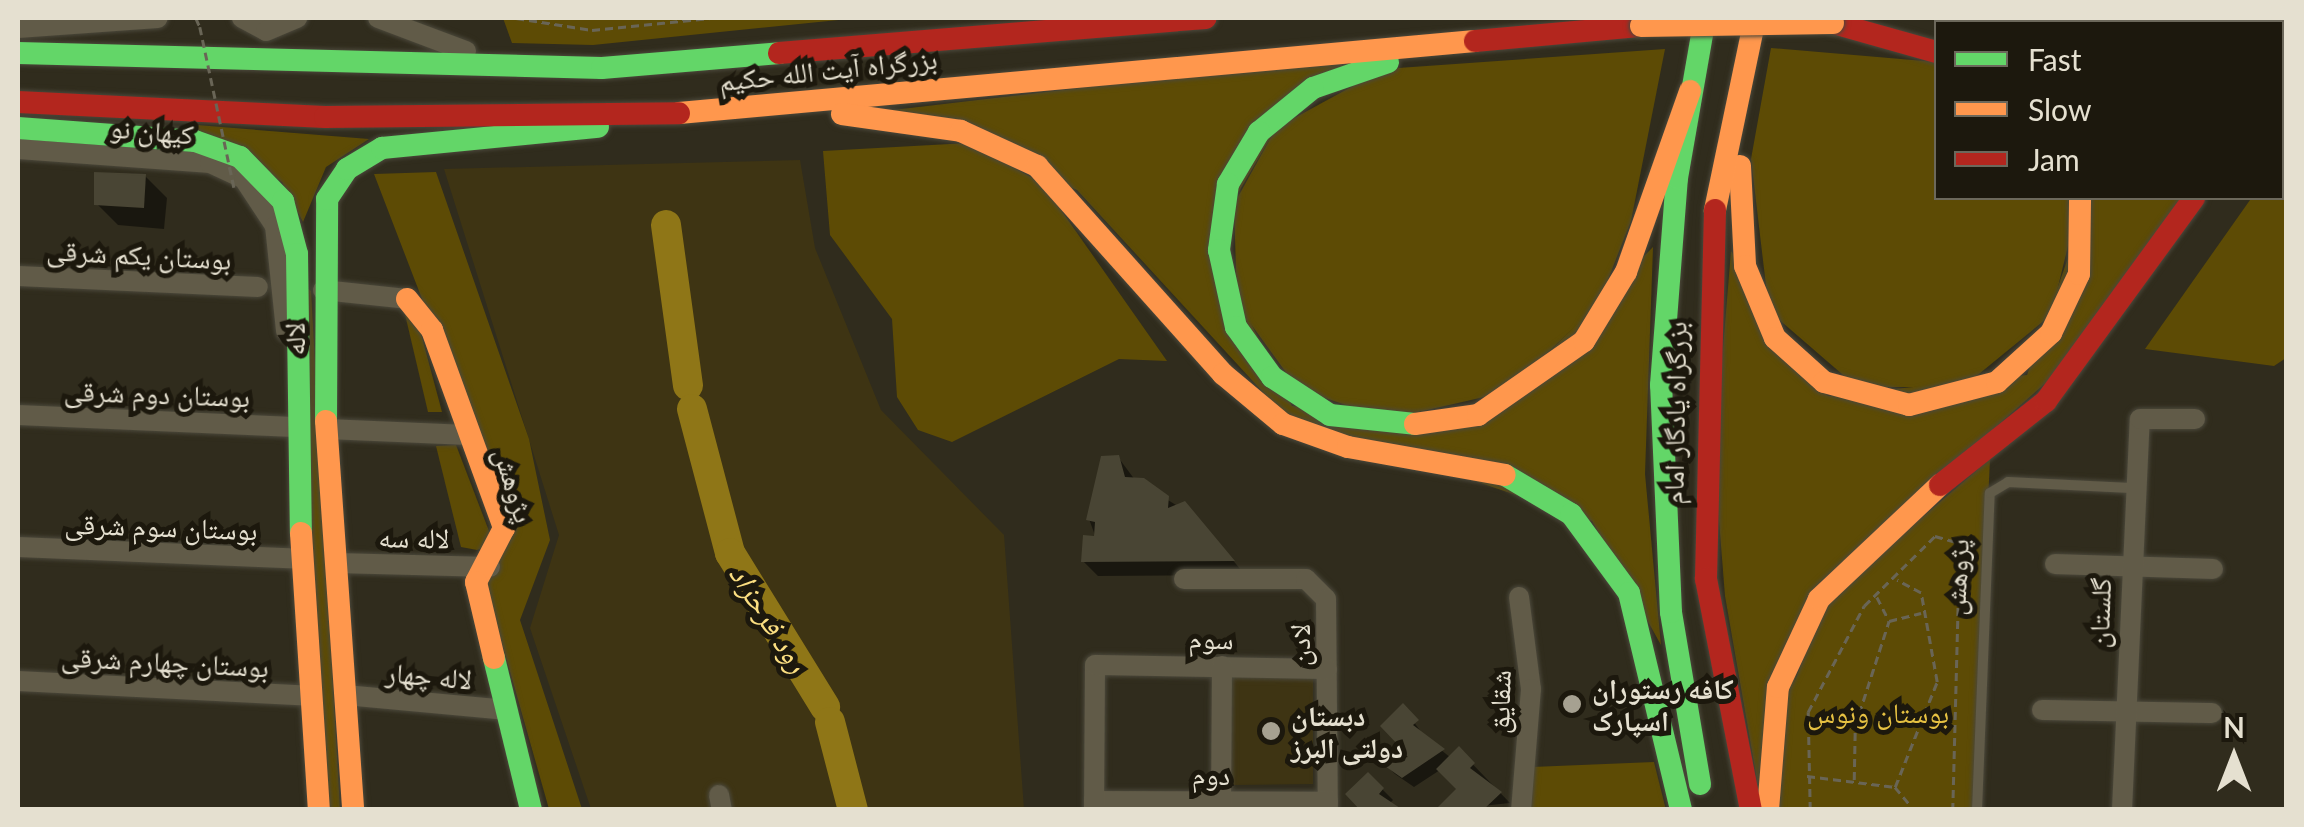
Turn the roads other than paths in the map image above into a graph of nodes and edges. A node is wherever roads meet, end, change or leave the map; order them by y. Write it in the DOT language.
graph roads {
  1 [pos="158,18"];
  2 [pos="242,18"];
  3 [pos="298,18"];
  4 [pos="378,18"];
  5 [pos="1017,18"];
  6 [pos="1206,18"];
  7 [pos="1705,18"];
  8 [pos="1756,18"];
  9 [pos="1833,23"];
  10 [pos="1934,24"];
  11 [pos="18,28"];
  12 [pos="1523,30"];
  13 [pos="918,43"];
  14 [pos="1934,51"];
  15 [pos="18,53"];
  16 [pos="602,68"];
  17 [pos="1690,91"];
  18 [pos="1738,95"];
  19 [pos="18,102"];
  20 [pos="785,105"];
  21 [pos="634,117"];
  22 [pos="18,128"];
  23 [pos="18,149"];
  24 [pos="2080,200"];
  25 [pos="2193,200"];
  26 [pos="18,276"];
  27 [pos="258,288"];
  28 [pos="323,290"];
  29 [pos="407,299"];
  30 [pos="293,382"];
  31 [pos="18,415"];
  32 [pos="2194,419"];
  33 [pos="294,427"];
  34 [pos="327,429"];
  35 [pos="468,436"];
  36 [pos="2131,488"];
  37 [pos="18,547"];
  38 [pos="301,559"];
  39 [pos="336,563"];
  40 [pos="2055,564"];
  41 [pos="2128,566"];
  42 [pos="490,567"];
  43 [pos="2212,569"];
  44 [pos="1184,579"];
  45 [pos="1519,597"];
  46 [pos="1222,666"];
  47 [pos="1326,669"];
  48 [pos="18,681"];
  49 [pos="345,695"];
  50 [pos="310,696"];
  51 [pos="507,710"];
  52 [pos="2042,710"];
  53 [pos="2124,711"];
  54 [pos="2212,712"];
  55 [pos="1094,805"];
  56 [pos="1221,806"];
  57 [pos="1328,806"];
  58 [pos="319,810"];
  59 [pos="352,810"];
  60 [pos="531,810"];
  61 [pos="1521,810"];
  62 [pos="1681,810"];
  63 [pos="1706,810"];
  64 [pos="1751,810"];
  65 [pos="1768,810"];
  66 [pos="1977,810"];
  67 [pos="2122,810"];
  1 -- 11 [label="street"];
  2 -- 3 [label="street"];
  4 -- 16 [label="street"];
  5 -- 13 [label="main road"];
  6 -- 13 [label="main road, بزرگراه آیت الله حکیم"];
  7 -- 17 [label="main road, بزرگراه یادگار امام"];
  8 -- 18 [label="main road, بزرگراه یادگار امام"];
  9 -- 10 [label="main road"];
  9 -- 12 [label="main road, بزرگراه آیت الله حکیم, bridge"];
  9 -- 14 [label="main road"];
  12 -- 17 [label="main road"];
  12 -- 20 [label="main road, بزرگراه آیت الله حکیم"];
  13 -- 16 [label="main road, بزرگراه آیت الله حکیم"];
  15 -- 16 [label="main road, بزرگراه آیت الله حکیم"];
  17 -- 63 [label="main road, بزرگراه یادگار امام"];
  18 -- 24 [label="main road"];
  18 -- 64 [label="main road, بزرگراه یادگار امام"];
  19 -- 21 [label="main road, بزرگراه آیت الله حکیم"];
  20 -- 21 [label="main road, بزرگراه آیت الله حکیم"];
  20 -- 62 [label="main road"];
  21 -- 28 [label="main road, لاله"];
  22 -- 30 [label="main road, لاله"];
  23 -- 30 [label="street, کیهان نو"];
  25 -- 65 [label="main road"];
  26 -- 27 [label="street, بوستان یکم شرقی"];
  28 -- 29 [label="street"];
  28 -- 34 [label="main road, لاله"];
  29 -- 35 [label="main road, پژوهش"];
  30 -- 33 [label="main road, لاله"];
  31 -- 33 [label="street, بوستان دوم شرقی"];
  32 -- 36 [label="street, گلستان"];
  33 -- 38 [label="main road, لاله"];
  34 -- 35 [label="street"];
  34 -- 39 [label="main road, لاله"];
  35 -- 42 [label="main road, پژوهش"];
  36 -- 41 [label="street, گلستان"];
  36 -- 66 [label="lane, پژوهش"];
  37 -- 38 [label="street, بوستان سوم شرقی"];
  38 -- 50 [label="main road, لاله"];
  39 -- 42 [label="street, لاله سه"];
  39 -- 49 [label="main road, لاله"];
  40 -- 41 [label="street"];
  41 -- 43 [label="street"];
  41 -- 53 [label="street, گلستان"];
  42 -- 51 [label="main road, پژوهش"];
  44 -- 47 [label="street, لادن"];
  45 -- 61 [label="street, شقایق"];
  46 -- 47 [label="street, سوم"];
  46 -- 55 [label="street, سوم"];
  46 -- 56 [label="street"];
  47 -- 57 [label="street, لادن"];
  48 -- 50 [label="street, بوستان چهارم شرقی"];
  49 -- 51 [label="street, لاله چهار"];
  49 -- 59 [label="main road, لاله"];
  50 -- 58 [label="main road, لاله"];
  51 -- 60 [label="main road, پژوهش"];
  52 -- 53 [label="street"];
  53 -- 54 [label="street"];
  53 -- 67 [label="street, گلستان"];
  55 -- 56 [label="street, دوم"];
  56 -- 57 [label="street, دوم"];
}
